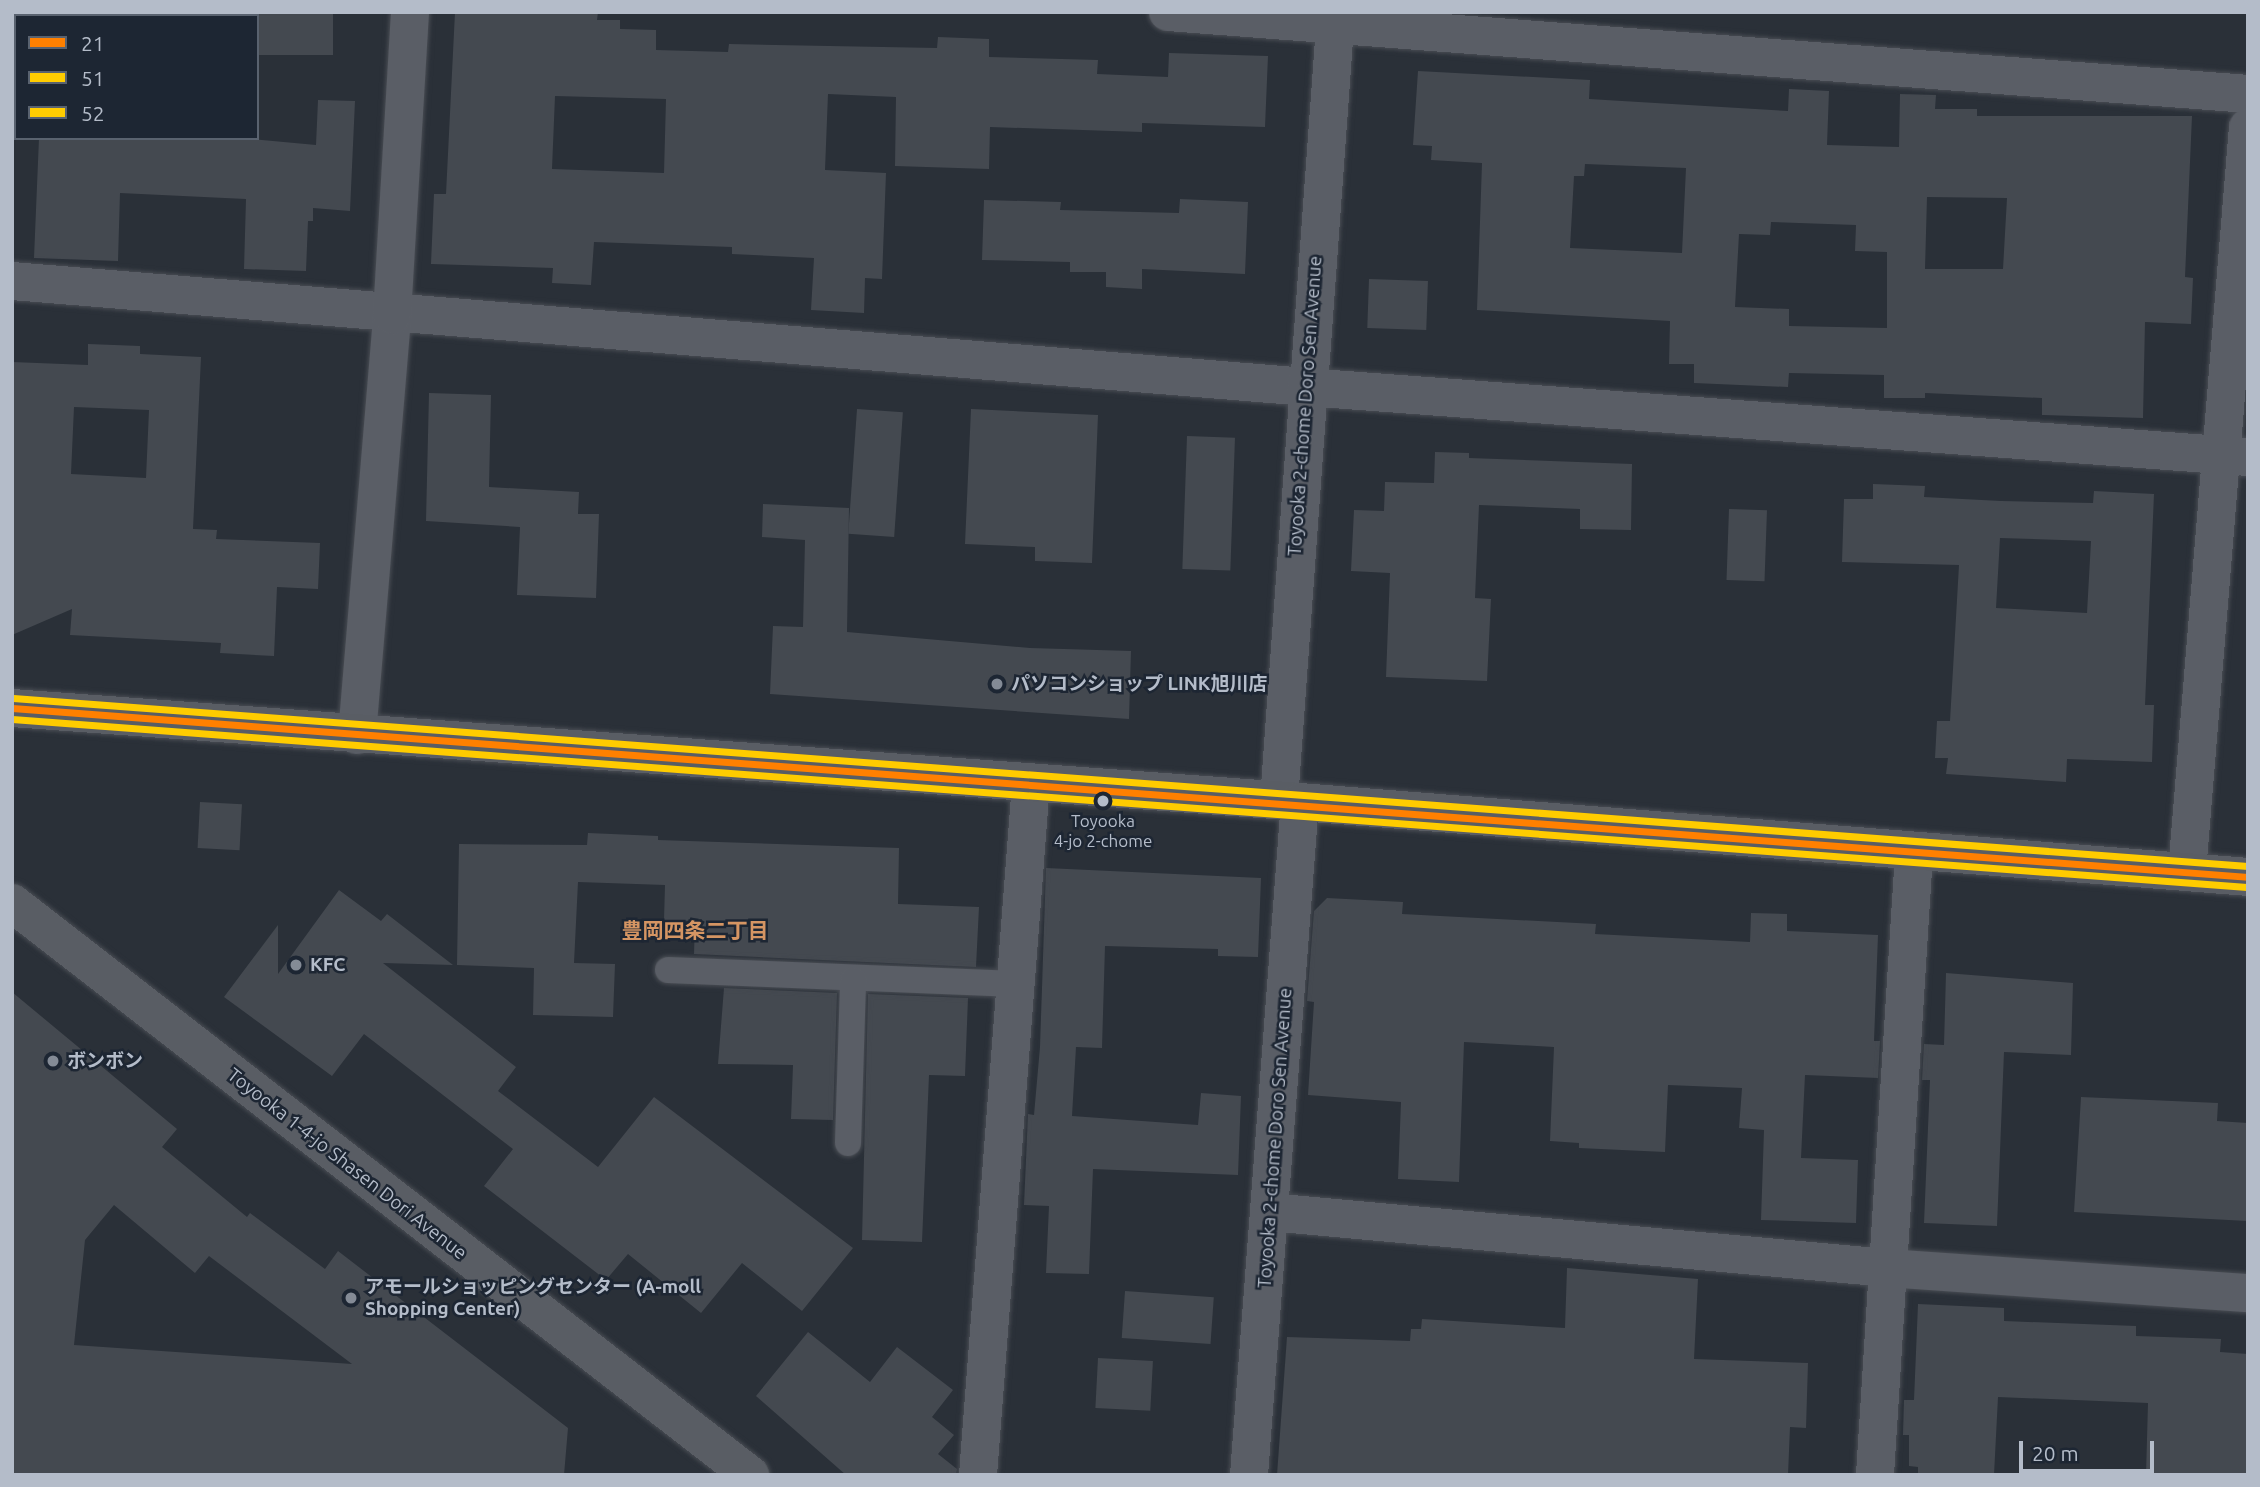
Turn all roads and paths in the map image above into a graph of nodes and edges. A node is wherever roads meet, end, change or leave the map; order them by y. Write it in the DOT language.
graph roads {
  1 [pos="410,12"];
  2 [pos="1168,12"];
  3 [pos="1336,19"];
  4 [pos="2248,94"];
  5 [pos="2248,127"];
  6 [pos="12,281"];
  7 [pos="392,315"];
  8 [pos="1306,387"];
  9 [pos="2235,456"];
  10 [pos="12,708"];
  11 [pos="357,735"];
  12 [pos="1031,783"];
  13 [pos="1289,801"];
  14 [pos="1913,853"];
  15 [pos="2187,872"];
  16 [pos="2248,877"];
  17 [pos="12,904"];
  18 [pos="668,970"];
  19 [pos="853,980"];
  20 [pos="1016,984"];
  21 [pos="848,1143"];
  22 [pos="1269,1212"];
  23 [pos="1888,1268"];
  24 [pos="2248,1293"];
  25 [pos="750,1475"];
  26 [pos="978,1475"];
  27 [pos="1249,1475"];
  28 [pos="1875,1475"];
  1 -- 7 [label="street"];
  2 -- 3 [label="street"];
  3 -- 4 [label="street"];
  3 -- 8 [label="street, Toyooka 2-chome Doro Sen Avenue"];
  5 -- 9 [label="street"];
  6 -- 7 [label="street"];
  7 -- 8 [label="street"];
  7 -- 11 [label="street"];
  8 -- 9 [label="street"];
  8 -- 13 [label="street, Toyooka 2-chome Doro Sen Avenue"];
  9 -- 15 [label="street"];
  10 -- 11 [label="street"];
  11 -- 12 [label="street"];
  12 -- 13 [label="street"];
  12 -- 20 [label="street"];
  13 -- 14 [label="street"];
  13 -- 22 [label="street, Toyooka 2-chome Doro Sen Avenue"];
  14 -- 15 [label="street"];
  14 -- 23 [label="street"];
  15 -- 16 [label="street"];
  17 -- 25 [label="street, Toyooka 1-4-jo Shasen Dori Avenue"];
  18 -- 19 [label="lane"];
  19 -- 20 [label="lane"];
  19 -- 21 [label="lane"];
  20 -- 26 [label="street"];
  22 -- 23 [label="street"];
  22 -- 27 [label="street, Toyooka 2-chome Doro Sen Avenue"];
  23 -- 24 [label="street"];
  23 -- 28 [label="street"];
}
